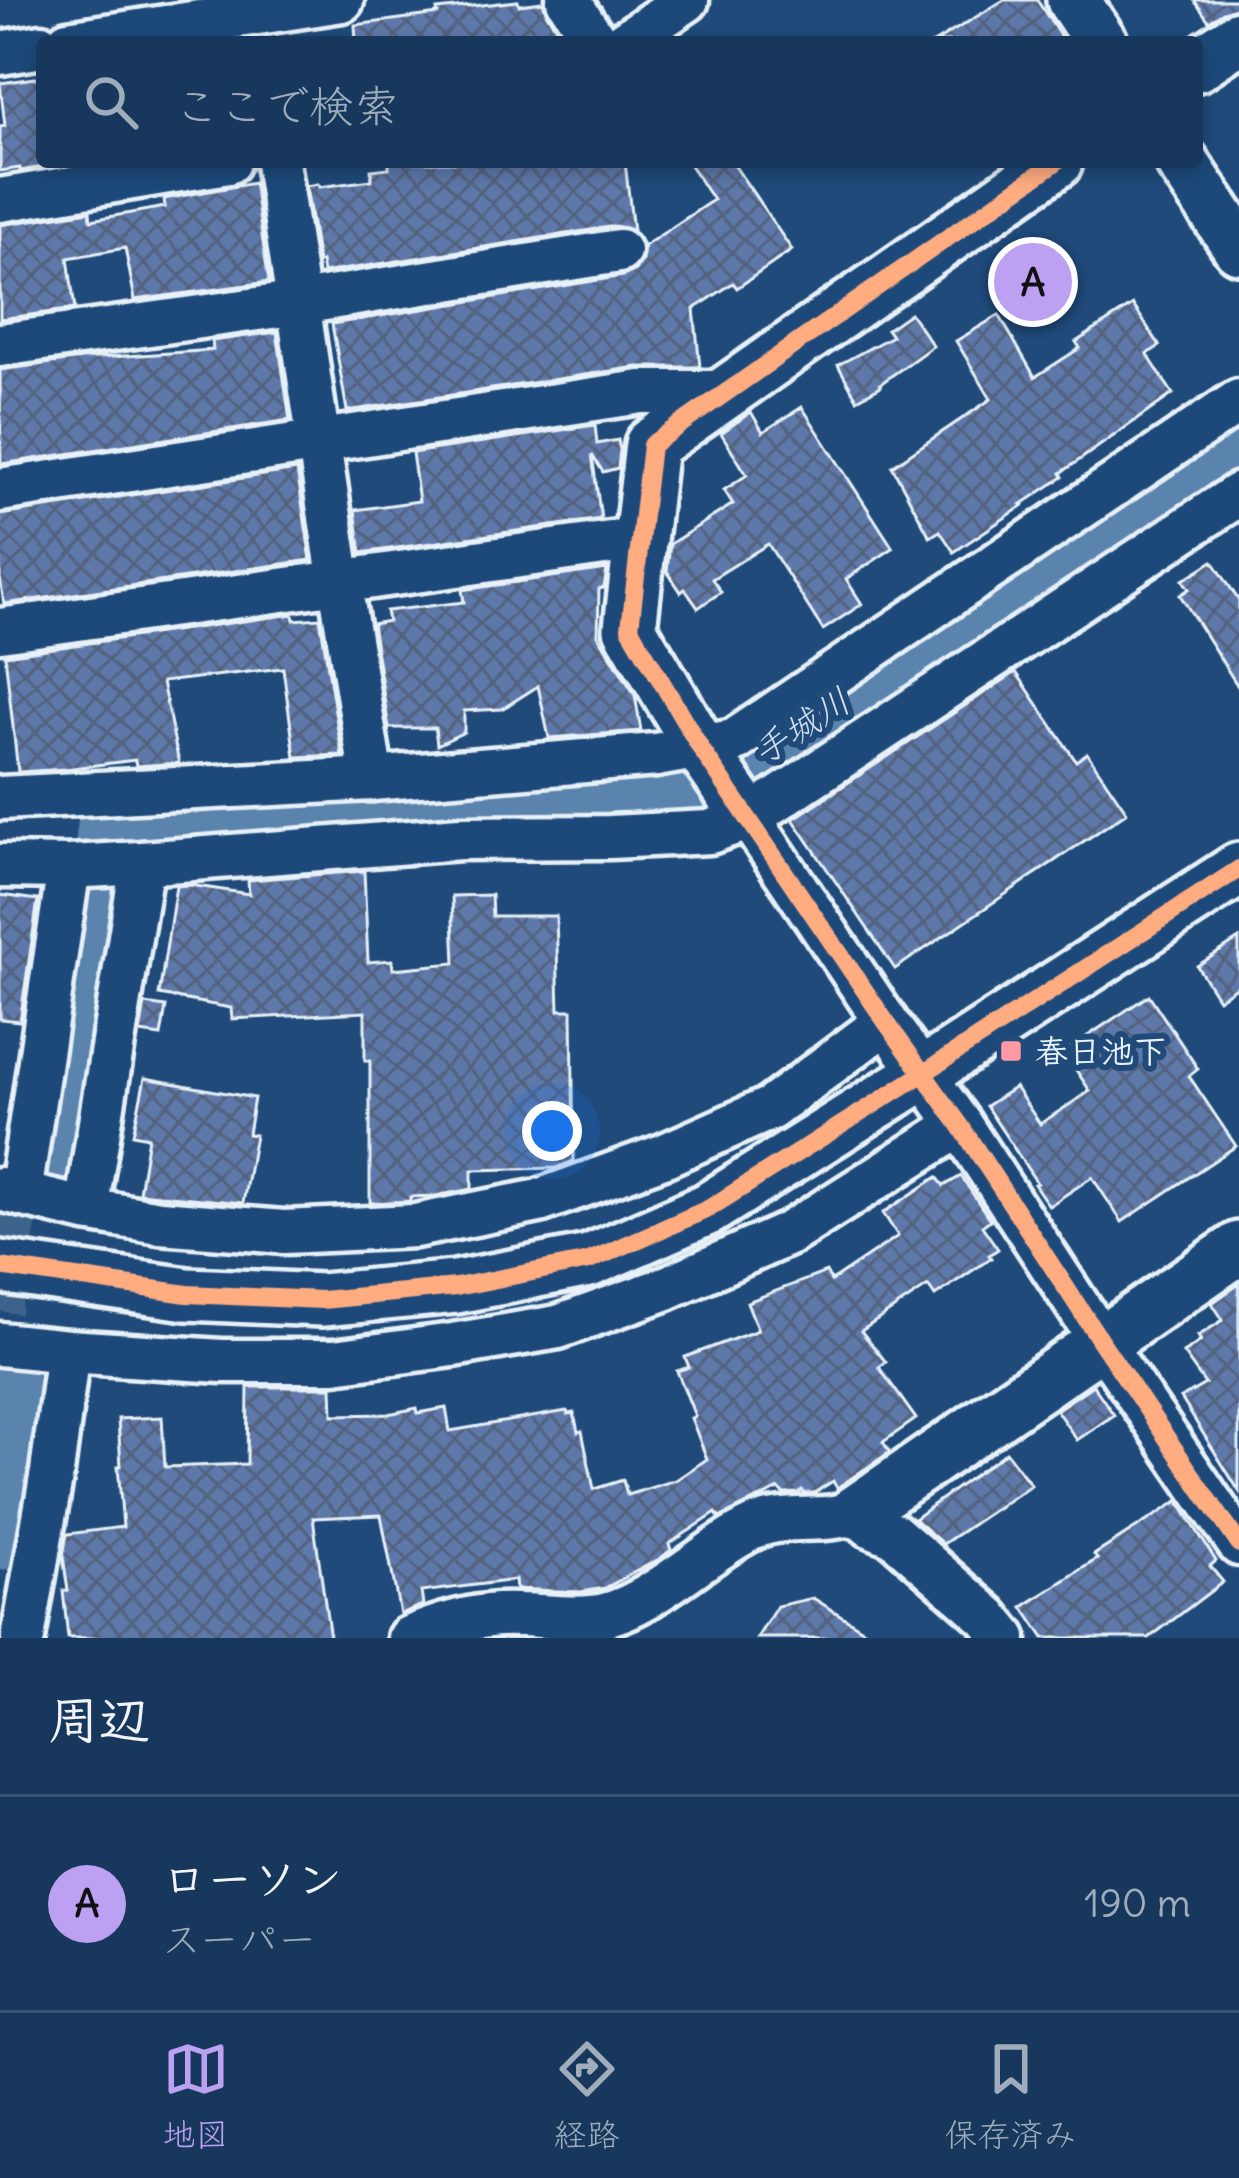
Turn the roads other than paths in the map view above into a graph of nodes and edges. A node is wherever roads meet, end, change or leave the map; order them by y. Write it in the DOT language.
graph roads {
  1 [pos="343,0"];
  2 [pos="568,0"];
  3 [pos="687,0"];
  4 [pos="1073,0"];
  5 [pos="255,18"];
  6 [pos="115,36"];
  7 [pos="592,36"];
  8 [pos="634,36"];
  9 [pos="1097,36"];
  10 [pos="1239,37"];
  11 [pos="36,47"];
  12 [pos="0,53"];
  13 [pos="1203,61"];
  14 [pos="192,168"];
  15 [pos="279,168"];
  16 [pos="1046,168"];
  17 [pos="1185,168"];
  18 [pos="0,200"];
  19 [pos="1239,247"];
  20 [pos="619,251"];
  21 [pos="300,303"];
  22 [pos="0,345"];
  23 [pos="729,392"];
  24 [pos="1239,401"];
  25 [pos="319,442"];
  26 [pos="0,490"];
  27 [pos="1239,494"];
  28 [pos="639,539"];
  29 [pos="340,584"];
  30 [pos="0,630"];
  31 [pos="707,756"];
  32 [pos="372,779"];
  33 [pos="0,798"];
  34 [pos="745,811"];
  35 [pos="142,863"];
  36 [pos="0,866"];
  37 [pos="69,867"];
  38 [pos="1239,869"];
  39 [pos="886,1022"];
  40 [pos="924,1073"];
  41 [pos="960,1125"];
  42 [pos="10,1191"];
  43 [pos="86,1210"];
  44 [pos="1239,1248"];
  45 [pos="0,1267"];
  46 [pos="1102,1343"];
  47 [pos="0,1344"];
  48 [pos="68,1351"];
  49 [pos="855,1512"];
  50 [pos="1237,1536"];
  51 [pos="23,1638"];
  52 [pos="409,1638"];
  53 [pos="1006,1638"];
  1 -- 5 [label="street"];
  2 -- 7 [label="street"];
  3 -- 8 [label="street"];
  4 -- 9 [label="street"];
  5 -- 6 [label="street"];
  10 -- 13 [label="street"];
  11 -- 12 [label="street"];
  14 -- 18 [label="street"];
  15 -- 21 [label="street"];
  16 -- 23 [label="street"];
  17 -- 19 [label="street"];
  20 -- 21 [label="street"];
  21 -- 22 [label="street"];
  21 -- 25 [label="street"];
  23 -- 25 [label="street"];
  23 -- 28 [label="street"];
  24 -- 31 [label="street"];
  25 -- 26 [label="street"];
  25 -- 29 [label="street"];
  27 -- 34 [label="street"];
  28 -- 29 [label="street"];
  28 -- 31 [label="street"];
  29 -- 30 [label="street"];
  29 -- 32 [label="street"];
  31 -- 32 [label="street"];
  31 -- 34 [label="street"];
  32 -- 33 [label="street"];
  34 -- 35 [label="street"];
  34 -- 39 [label="street"];
  35 -- 37 [label="street"];
  35 -- 43 [label="street"];
  36 -- 37 [label="street"];
  37 -- 42 [label="street"];
  38 -- 40 [label="street"];
  39 -- 40 [label="street"];
  39 -- 43 [label="street"];
  40 -- 41 [label="street"];
  40 -- 45 [label="street"];
  41 -- 46 [label="street"];
  41 -- 48 [label="street"];
  42 -- 43 [label="street"];
  44 -- 46 [label="street"];
  46 -- 49 [label="street"];
  46 -- 50 [label="street"];
  47 -- 48 [label="street"];
  48 -- 51 [label="street"];
  49 -- 52 [label="street"];
  49 -- 53 [label="street"];
}
